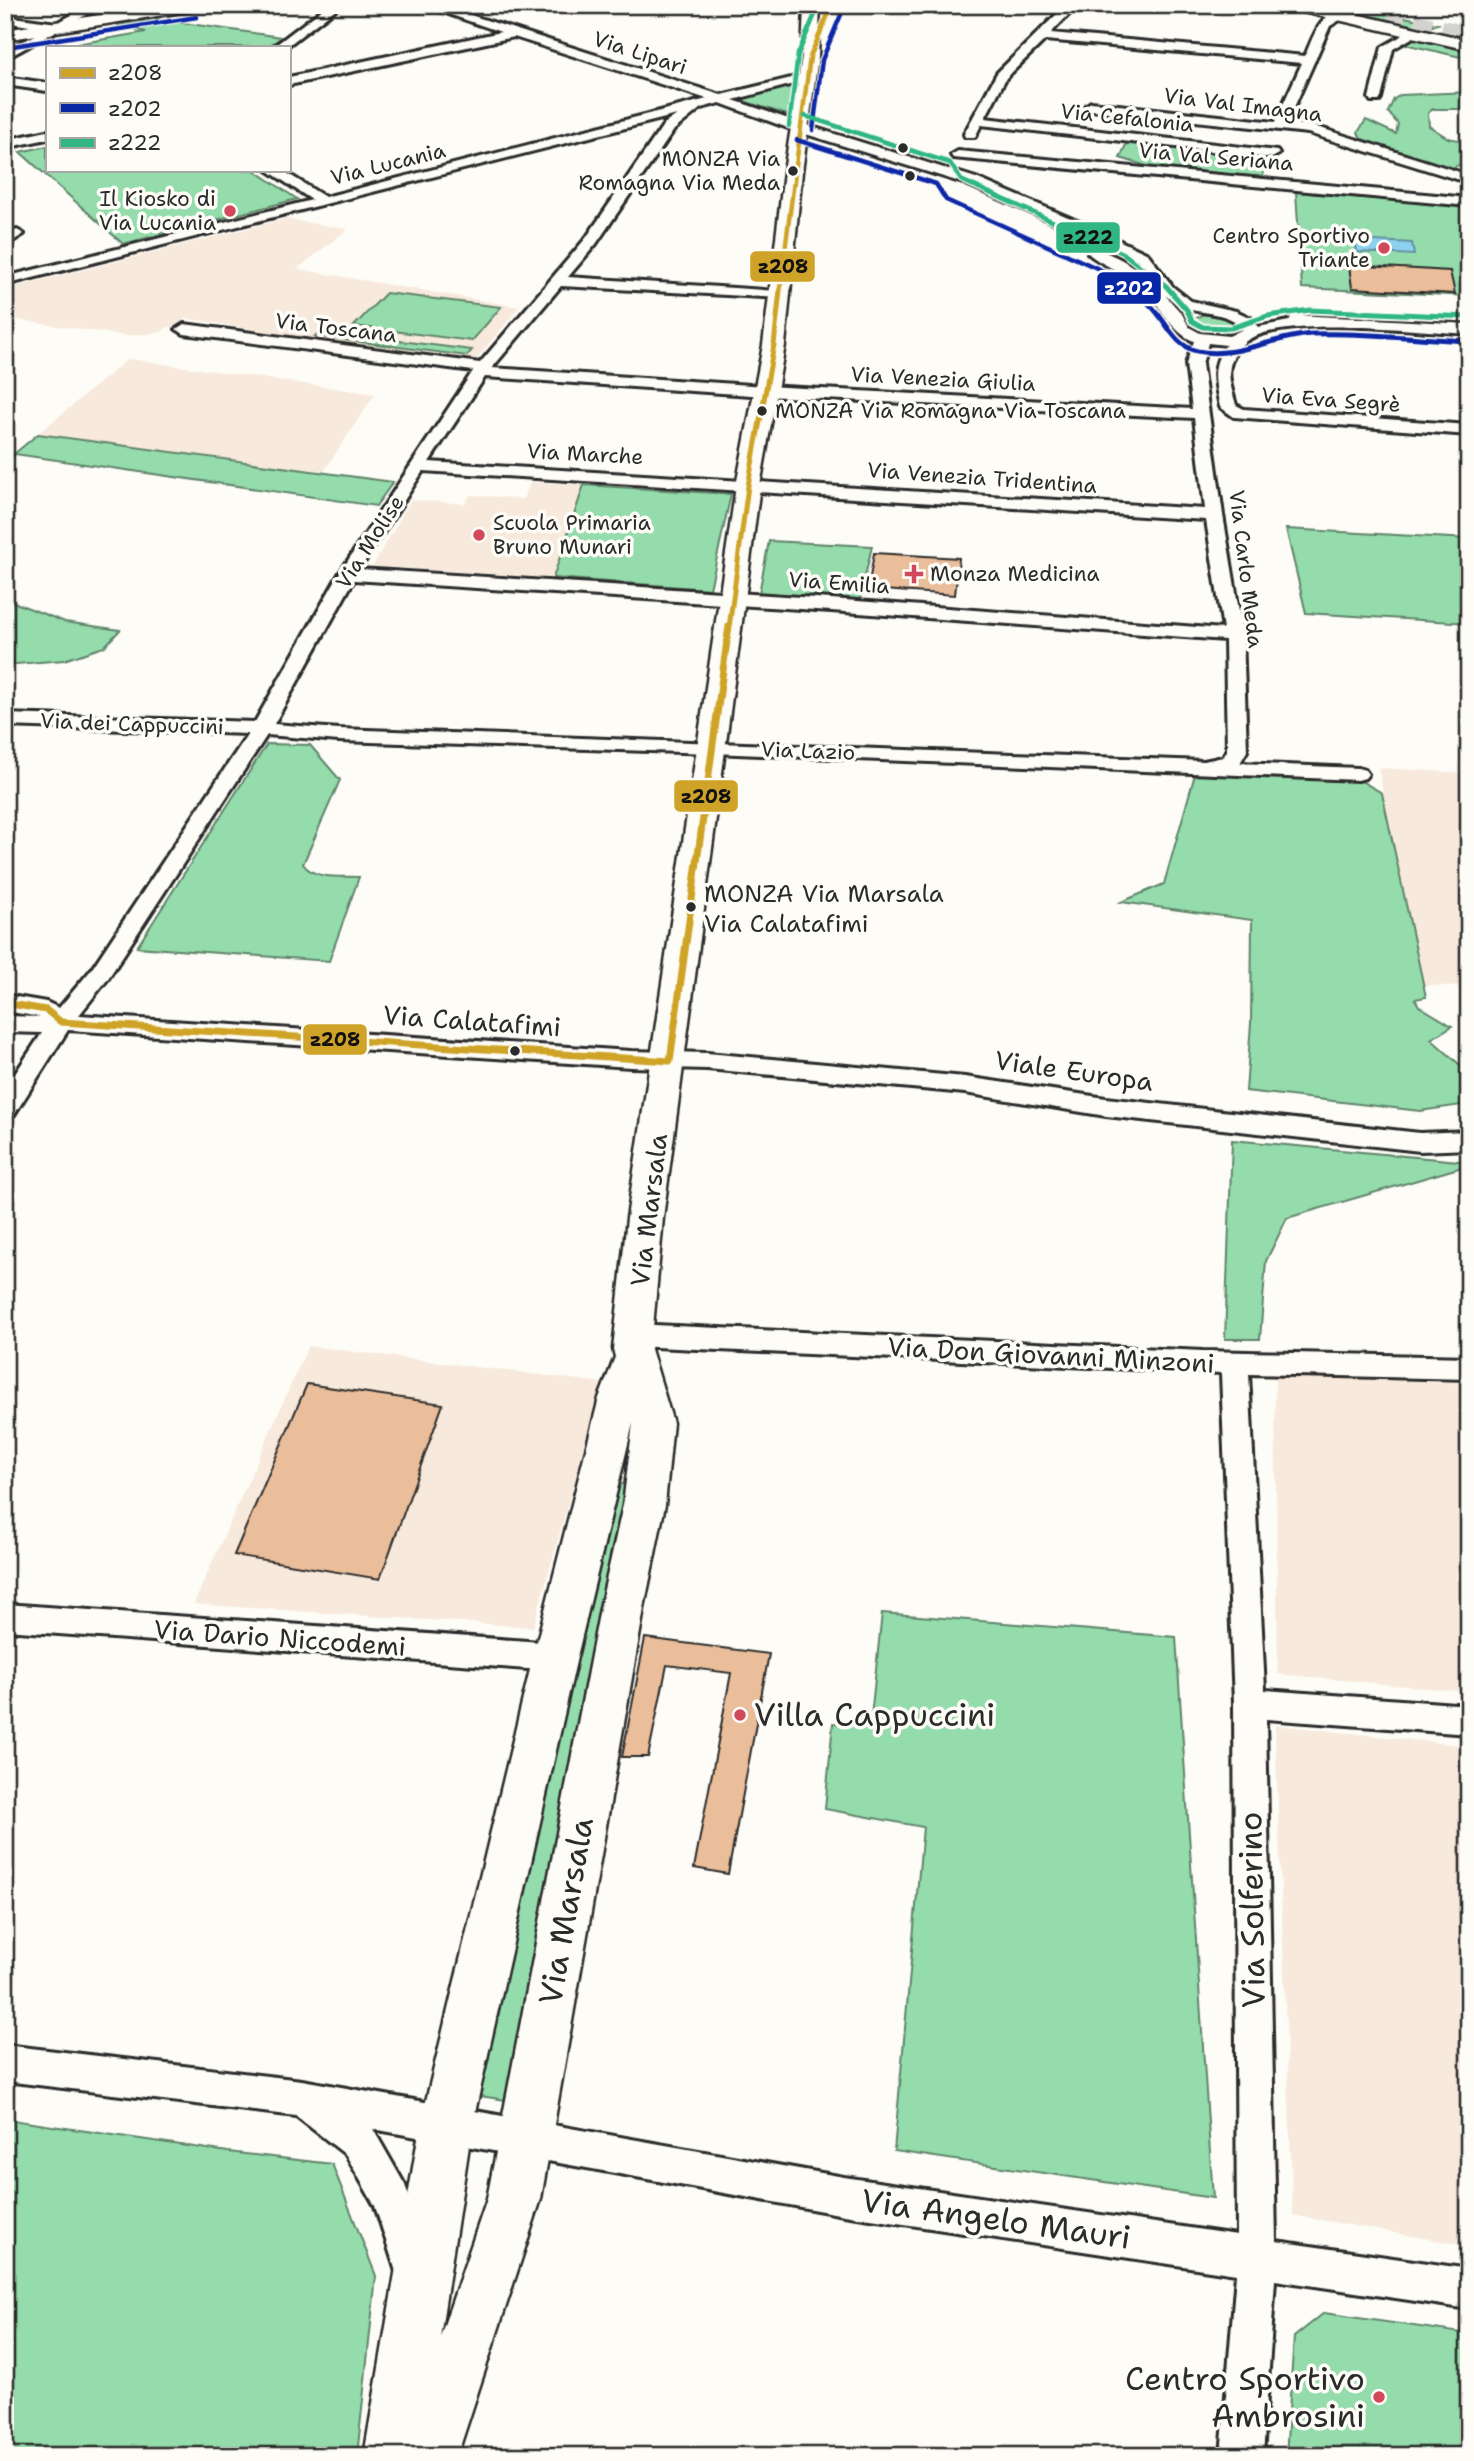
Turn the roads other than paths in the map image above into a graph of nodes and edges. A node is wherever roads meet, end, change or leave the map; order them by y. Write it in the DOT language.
graph roads {
  1 [pos="99,5"];
  2 [pos="195,5"];
  3 [pos="343,5"];
  4 [pos="427,5"];
  5 [pos="1073,5"];
  6 [pos="1294,5"];
  7 [pos="333,8"];
  8 [pos="811,9"];
  9 [pos="831,10"];
  10 [pos="1341,15"];
  11 [pos="5,19"];
  12 [pos="58,27"];
  13 [pos="516,32"];
  14 [pos="1416,32"];
  15 [pos="5,35"];
  16 [pos="1045,36"];
  17 [pos="1469,45"];
  18 [pos="280,46"];
  19 [pos="5,56"];
  20 [pos="810,57"];
  21 [pos="1307,60"];
  22 [pos="808,76"];
  23 [pos="5,81"];
  24 [pos="290,81"];
  25 [pos="46,87"];
  26 [pos="720,99"];
  27 [pos="1375,99"];
  28 [pos="697,105"];
  29 [pos="1091,106"];
  30 [pos="977,121"];
  31 [pos="672,125"];
  32 [pos="618,126"];
  33 [pos="1279,127"];
  34 [pos="801,128"];
  35 [pos="46,135"];
  36 [pos="5,144"];
  37 [pos="1110,152"];
  38 [pos="1272,154"];
  39 [pos="958,155"];
  40 [pos="276,172"];
  41 [pos="945,174"];
  42 [pos="1469,179"];
  43 [pos="324,202"];
  44 [pos="1469,202"];
  45 [pos="5,279"];
  46 [pos="559,281"];
  47 [pos="778,295"];
  48 [pos="1223,313"];
  49 [pos="1311,322"];
  50 [pos="1181,326"];
  51 [pos="184,329"];
  52 [pos="1469,329"];
  53 [pos="1243,337"];
  54 [pos="1202,339"];
  55 [pos="1195,361"];
  56 [pos="482,370"];
  57 [pos="766,391"];
  58 [pos="1202,414"];
  59 [pos="1469,430"];
  60 [pos="419,466"];
  61 [pos="748,486"];
  62 [pos="1214,515"];
  63 [pos="348,574"];
  64 [pos="734,599"];
  65 [pos="1234,635"];
  66 [pos="9,725"];
  67 [pos="258,731"];
  68 [pos="713,747"];
  69 [pos="1210,766"];
  70 [pos="1358,774"];
  71 [pos="5,1003"];
  72 [pos="61,1022"];
  73 [pos="5,1024"];
  74 [pos="670,1061"];
  75 [pos="5,1109"];
  76 [pos="1469,1140"];
  77 [pos="633,1347"];
  78 [pos="1235,1363"];
  79 [pos="1469,1368"];
  80 [pos="5,1617"];
  81 [pos="399,1647"];
  82 [pos="555,1657"];
  83 [pos="1250,1703"];
  84 [pos="1469,1720"];
  85 [pos="5,2063"];
  86 [pos="302,2098"];
  87 [pos="446,2126"];
  88 [pos="525,2139"];
  89 [pos="1257,2257"];
  90 [pos="1469,2289"];
  91 [pos="421,2291"];
  92 [pos="393,2456"];
  93 [pos="428,2456"];
  94 [pos="1242,2456"];
  1 -- 12 [label="street"];
  2 -- 12 [label="street"];
  3 -- 7 [label="street"];
  4 -- 13 [label="street, Via Lipari"];
  5 -- 16 [label="street"];
  6 -- 10 [label="street"];
  7 -- 18 [label="street"];
  8 -- 9 [label="street"];
  8 -- 20 [label="street"];
  9 -- 20 [label="street"];
  10 -- 14 [label="street"];
  10 -- 21 [label="street"];
  11 -- 12 [label="street"];
  12 -- 15 [label="street"];
  12 -- 19 [label="street"];
  13 -- 24 [label="street"];
  13 -- 26 [label="street, Via Lipari"];
  14 -- 17 [label="street"];
  14 -- 27 [label="street"];
  16 -- 21 [label="street"];
  16 -- 30 [label="street"];
  20 -- 22 [label="street, Via Marsala"];
  21 -- 33 [label="street"];
  22 -- 26 [label="street, Via Molise"];
  22 -- 34 [label="street, Via Marsala"];
  23 -- 25 [label="street"];
  26 -- 28 [label="street, Via Molise"];
  26 -- 34 [label="street, Via Lipari"];
  28 -- 31 [label="street, Via Molise"];
  28 -- 32 [label="street, Via Lucania"];
  29 -- 33 [label="street, Via Val Imagna"];
  30 -- 37 [label="street, Via Cefalonia"];
  30 -- 39 [label="street"];
  31 -- 32 [label="street, Via Lucania"];
  31 -- 46 [label="street, Via Molise"];
  32 -- 43 [label="street, Via Lucania"];
  33 -- 42 [label="street, Via Val Imagna"];
  34 -- 41 [label="street, Via Carlo Meda"];
  34 -- 47 [label="street, Via Marsala"];
  35 -- 36 [label="street"];
  37 -- 38 [label="street, Via Cefalonia"];
  37 -- 39 [label="street, Via Val Seriana"];
  37 -- 44 [label="street, Via Val Seriana"];
  39 -- 41 [label="street"];
  40 -- 43 [label="street"];
  41 -- 48 [label="street, Via Carlo Meda"];
  41 -- 50 [label="street, Via Carlo Meda"];
  43 -- 45 [label="street, Via Lucania"];
  46 -- 47 [label="street"];
  46 -- 56 [label="street, Via Molise"];
  47 -- 57 [label="street, Via Marsala"];
  48 -- 49 [label="street"];
  48 -- 50 [label="street"];
  48 -- 53 [label="street"];
  49 -- 52 [label="street"];
  49 -- 53 [label="street"];
  50 -- 54 [label="street, Via Carlo Meda"];
  50 -- 55 [label="street, Via Carlo Meda"];
  51 -- 56 [label="street, Via Toscana"];
  53 -- 54 [label="street, Via Carlo Meda"];
  53 -- 59 [label="street, Via Eva Segrè"];
  54 -- 55 [label="street, Via Carlo Meda"];
  55 -- 58 [label="street, Via Carlo Meda"];
  56 -- 57 [label="street, Via Toscana"];
  56 -- 60 [label="street, Via Molise"];
  57 -- 58 [label="street, Via Venezia Giulia"];
  57 -- 61 [label="street, Via Marsala"];
  58 -- 62 [label="street, Via Carlo Meda"];
  60 -- 61 [label="street, Via Marche"];
  60 -- 63 [label="street, Via Molise"];
  61 -- 62 [label="street, Via Venezia Tridentina"];
  61 -- 64 [label="street, Via Marsala"];
  62 -- 65 [label="street, Via Carlo Meda"];
  63 -- 64 [label="street, Via Emilia"];
  63 -- 67 [label="street, Via Molise"];
  64 -- 65 [label="street, Via Emilia"];
  64 -- 68 [label="street, Via Marsala"];
  65 -- 69 [label="street, Via Carlo Meda"];
  66 -- 67 [label="street, Via dei Cappuccini"];
  67 -- 68 [label="street, Via Lazio"];
  67 -- 72 [label="street, Via Molise"];
  68 -- 69 [label="street, Via Lazio"];
  68 -- 74 [label="street, Via Marsala"];
  69 -- 70 [label="street, Via Lazio"];
  71 -- 72 [label="street, Via Calatafimi"];
  72 -- 73 [label="street, Via Calatafimi"];
  72 -- 74 [label="street, Via Calatafimi"];
  72 -- 75 [label="street, Via Molise"];
  74 -- 76 [label="street, Viale Europa"];
  74 -- 77 [label="street, Via Marsala"];
  77 -- 78 [label="street, Via Don Giovanni Minzoni"];
  77 -- 82 [label="street, Via Marsala"];
  77 -- 88 [label="street, Via Marsala"];
  78 -- 79 [label="street, Via Don Giovanni Minzoni"];
  78 -- 83 [label="street, Via Solferino"];
  80 -- 81 [label="street, Via Dario Niccodemi"];
  81 -- 82 [label="street, Via Dario Niccodemi"];
  82 -- 87 [label="street, Via Marsala"];
  83 -- 84 [label="street"];
  83 -- 89 [label="street, Via Solferino"];
  85 -- 86 [label="street"];
  86 -- 87 [label="street"];
  86 -- 91 [label="street"];
  87 -- 88 [label="street"];
  87 -- 91 [label="street, Via Marsala"];
  88 -- 89 [label="street, Via Angelo Mauri"];
  88 -- 93 [label="street, Via Marsala"];
  89 -- 90 [label="street, Via Angelo Mauri"];
  89 -- 94 [label="street, Via Solferino"];
  91 -- 92 [label="street, Via Marsala"];
}
